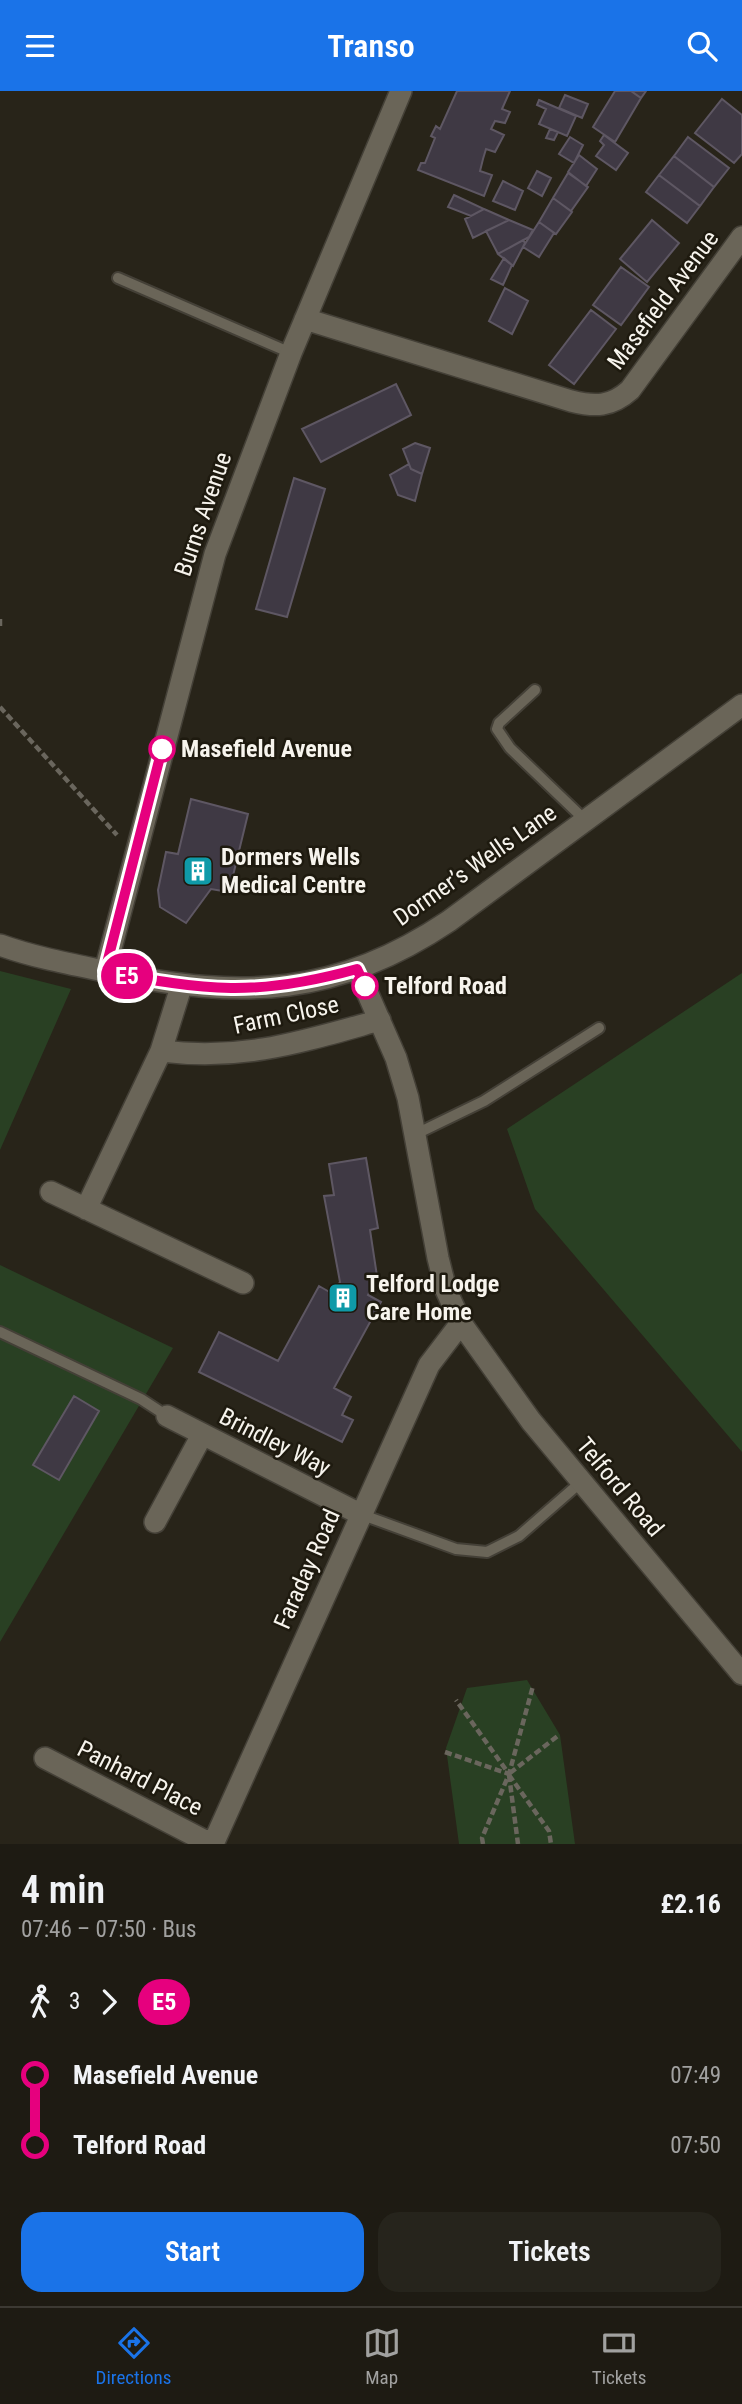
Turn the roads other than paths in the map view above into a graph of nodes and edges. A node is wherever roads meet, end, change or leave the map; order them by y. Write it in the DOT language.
graph roads {
  1 [pos="401,91"];
  2 [pos="742,237"];
  3 [pos="118,278"];
  4 [pos="305,319"];
  5 [pos="290,353"];
  6 [pos="534,690"];
  7 [pos="742,705"];
  8 [pos="585,820"];
  9 [pos="0,945"];
  10 [pos="357,969"];
  11 [pos="105,971"];
  12 [pos="181,987"];
  13 [pos="380,1020"];
  14 [pos="599,1028"];
  15 [pos="161,1051"];
  16 [pos="416,1134"];
  17 [pos="51,1192"];
  18 [pos="86,1209"];
  19 [pos="243,1283"];
  20 [pos="461,1323"];
  21 [pos="0,1332"];
  22 [pos="166,1416"];
  23 [pos="202,1435"];
  24 [pos="581,1482"];
  25 [pos="360,1514"];
  26 [pos="155,1522"];
  27 [pos="742,1674"];
  28 [pos="45,1758"];
  29 [pos="212,1844"];
  1 -- 4 [label="street, Burns Avenue"];
  2 -- 4 [label="street, Masefield Avenue"];
  3 -- 5 [label="lane"];
  4 -- 5 [label="street, Burns Avenue"];
  5 -- 11 [label="street, Burns Avenue"];
  6 -- 8 [label="lane"];
  7 -- 8 [label="street, Dormer’s Wells Lane"];
  8 -- 10 [label="street, Dormer’s Wells Lane"];
  9 -- 11 [label="street, Dormer’s Wells Lane"];
  10 -- 12 [label="street, Dormer’s Wells Lane"];
  10 -- 13 [label="street, Telford Road"];
  11 -- 12 [label="street, Dormer’s Wells Lane"];
  12 -- 15 [label="street"];
  13 -- 15 [label="street, Farm Close"];
  13 -- 16 [label="street, Telford Road"];
  14 -- 16 [label="lane"];
  15 -- 18 [label="street"];
  16 -- 20 [label="street, Telford Road"];
  17 -- 18 [label="street"];
  18 -- 19 [label="street"];
  20 -- 24 [label="street, Telford Road"];
  20 -- 25 [label="street, Faraday Road"];
  21 -- 22 [label="lane"];
  22 -- 23 [label="street, Brindley Way"];
  23 -- 25 [label="street, Brindley Way"];
  23 -- 26 [label="street"];
  24 -- 25 [label="lane"];
  24 -- 27 [label="street, Telford Road"];
  25 -- 29 [label="street, Faraday Road"];
  28 -- 29 [label="street, Panhard Place"];
}
